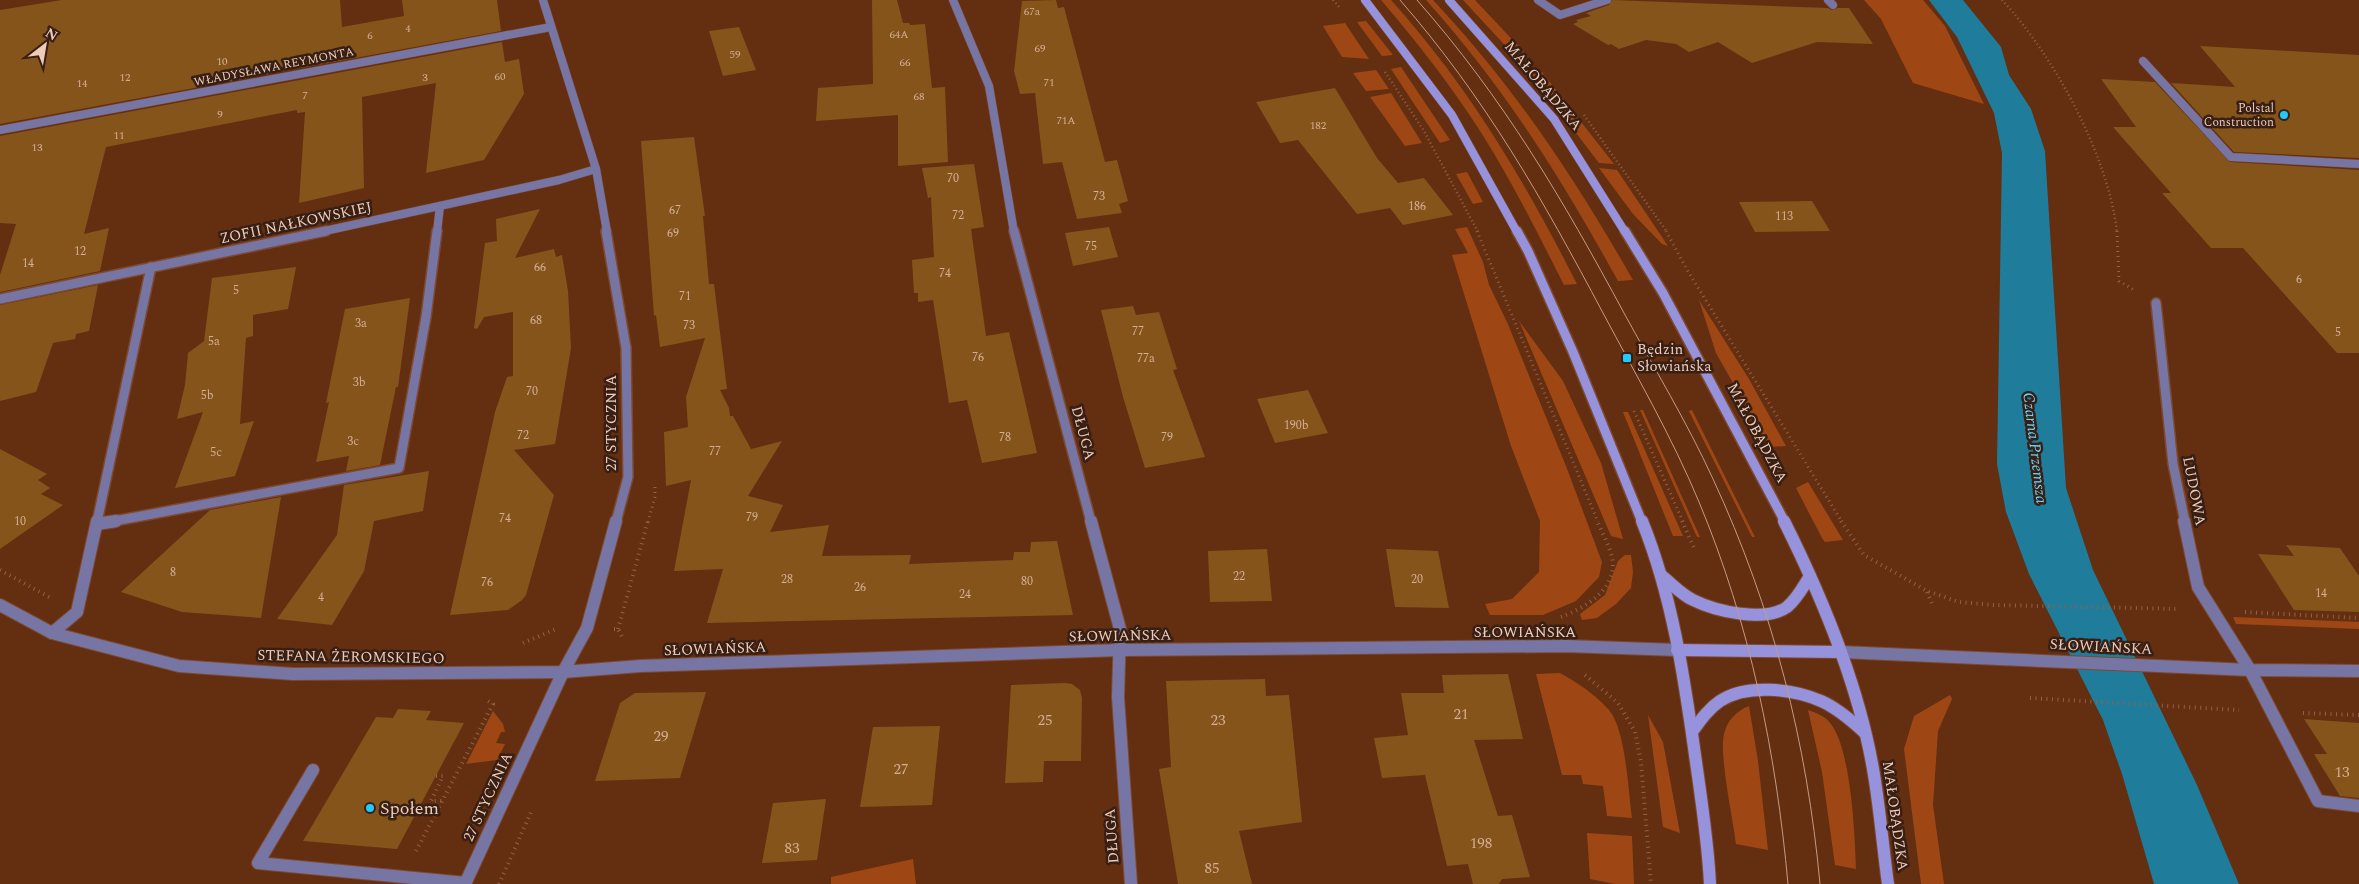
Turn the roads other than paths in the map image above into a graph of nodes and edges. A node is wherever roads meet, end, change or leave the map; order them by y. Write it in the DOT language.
graph roads {
  1 [pos="543,0"];
  2 [pos="953,0"];
  3 [pos="1365,0"];
  4 [pos="1449,0"];
  5 [pos="1538,0"];
  6 [pos="1607,0"];
  7 [pos="551,27"];
  8 [pos="2143,61"];
  9 [pos="0,130"];
  10 [pos="2359,164"];
  11 [pos="596,169"];
  12 [pos="440,206"];
  13 [pos="151,267"];
  14 [pos="0,299"];
  15 [pos="2156,303"];
  16 [pos="97,524"];
  17 [pos="1662,576"];
  18 [pos="1810,576"];
  19 [pos="0,605"];
  20 [pos="52,633"];
  21 [pos="1121,650"];
  22 [pos="1677,650"];
  23 [pos="1841,652"];
  24 [pos="2250,670"];
  25 [pos="2359,671"];
  26 [pos="563,672"];
  27 [pos="1692,732"];
  28 [pos="1864,733"];
  29 [pos="313,770"];
  30 [pos="2359,806"];
  31 [pos="466,883"];
  32 [pos="1131,884"];
  33 [pos="1710,884"];
  34 [pos="1888,884"];
  1 -- 7 [label="street, 27 STYCZNIA"];
  2 -- 21 [label="street, DŁUGA"];
  3 -- 17 [label="street"];
  4 -- 18 [label="street, MAŁOBĄDZKA"];
  5 -- 6 [label="street"];
  7 -- 9 [label="street, WŁADYSŁAWA REYMONTA"];
  7 -- 11 [label="street, 27 STYCZNIA"];
  8 -- 10 [label="street"];
  11 -- 12 [label="street, ZOFII NAŁKOWSKIEJ"];
  11 -- 26 [label="street, 27 STYCZNIA"];
  12 -- 13 [label="street, ZOFII NAŁKOWSKIEJ"];
  12 -- 16 [label="street"];
  13 -- 14 [label="street, ZOFII NAŁKOWSKIEJ"];
  13 -- 16 [label="street"];
  15 -- 24 [label="street, LUDOWA"];
  16 -- 20 [label="street"];
  17 -- 18 [label="street"];
  17 -- 22 [label="street"];
  18 -- 23 [label="street, MAŁOBĄDZKA"];
  19 -- 20 [label="street, STEFANA ŻEROMSKIEGO"];
  20 -- 26 [label="street, STEFANA ŻEROMSKIEGO"];
  21 -- 22 [label="street, SŁOWIAŃSKA"];
  21 -- 26 [label="street, SŁOWIAŃSKA"];
  21 -- 32 [label="street, DŁUGA"];
  22 -- 23 [label="street"];
  22 -- 27 [label="street"];
  23 -- 24 [label="street, SŁOWIAŃSKA"];
  23 -- 28 [label="street, MAŁOBĄDZKA"];
  24 -- 25 [label="street, SŁOWIAŃSKA"];
  24 -- 30 [label="street, LUDOWA"];
  26 -- 31 [label="street, 27 STYCZNIA"];
  27 -- 28 [label="street"];
  27 -- 33 [label="street"];
  28 -- 34 [label="street, MAŁOBĄDZKA"];
  29 -- 31 [label="street"];
}
